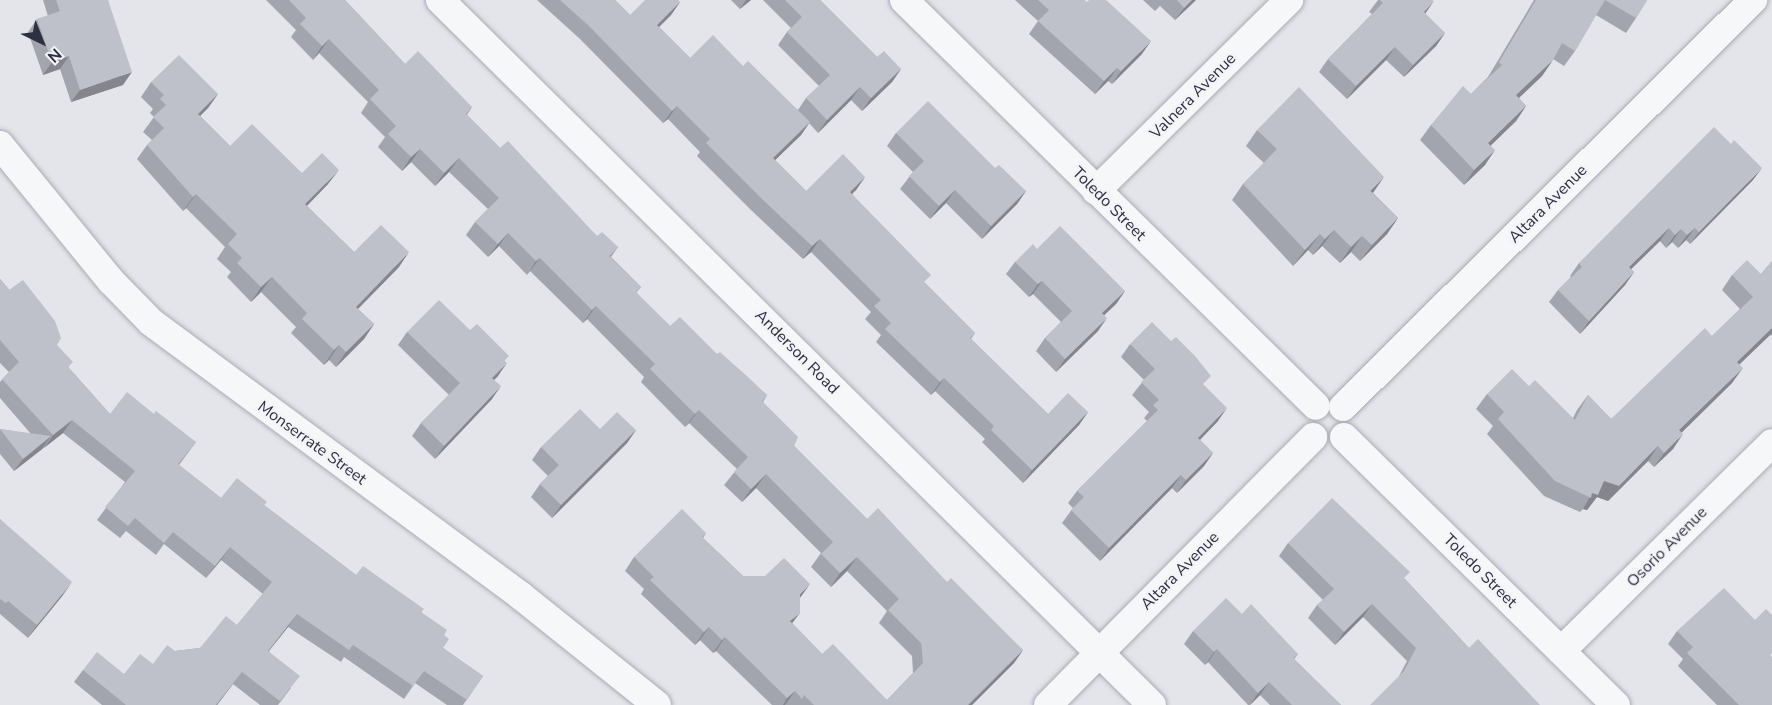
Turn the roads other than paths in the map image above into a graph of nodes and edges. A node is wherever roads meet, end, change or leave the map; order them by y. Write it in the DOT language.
graph roads {
  1 [pos="440,0"];
  2 [pos="904,0"];
  3 [pos="1289,0"];
  4 [pos="1753,0"];
  5 [pos="0,145"];
  6 [pos="1096,191"];
  7 [pos="1329,407"];
  8 [pos="1313,437"];
  9 [pos="1344,437"];
  10 [pos="1772,443"];
  11 [pos="1562,651"];
  12 [pos="1099,652"];
  13 [pos="657,705"];
  14 [pos="1048,705"];
  15 [pos="1152,705"];
  16 [pos="1616,705"];
  1 -- 12 [label="street, Anderson Road"];
  2 -- 6 [label="street, Toledo Street"];
  3 -- 6 [label="street, Valnera Avenue"];
  4 -- 7 [label="street, Altara Avenue"];
  5 -- 13 [label="street, Monserrate Street"];
  6 -- 7 [label="street, Toledo Street"];
  7 -- 8 [label="street"];
  7 -- 9 [label="street"];
  8 -- 9 [label="street"];
  8 -- 12 [label="street, Altara Avenue"];
  9 -- 11 [label="street, Toledo Street"];
  10 -- 11 [label="street, Osorio Avenue"];
  11 -- 16 [label="street, Toledo Street"];
  12 -- 14 [label="street, Altara Avenue"];
  12 -- 15 [label="street, Anderson Road"];
}
